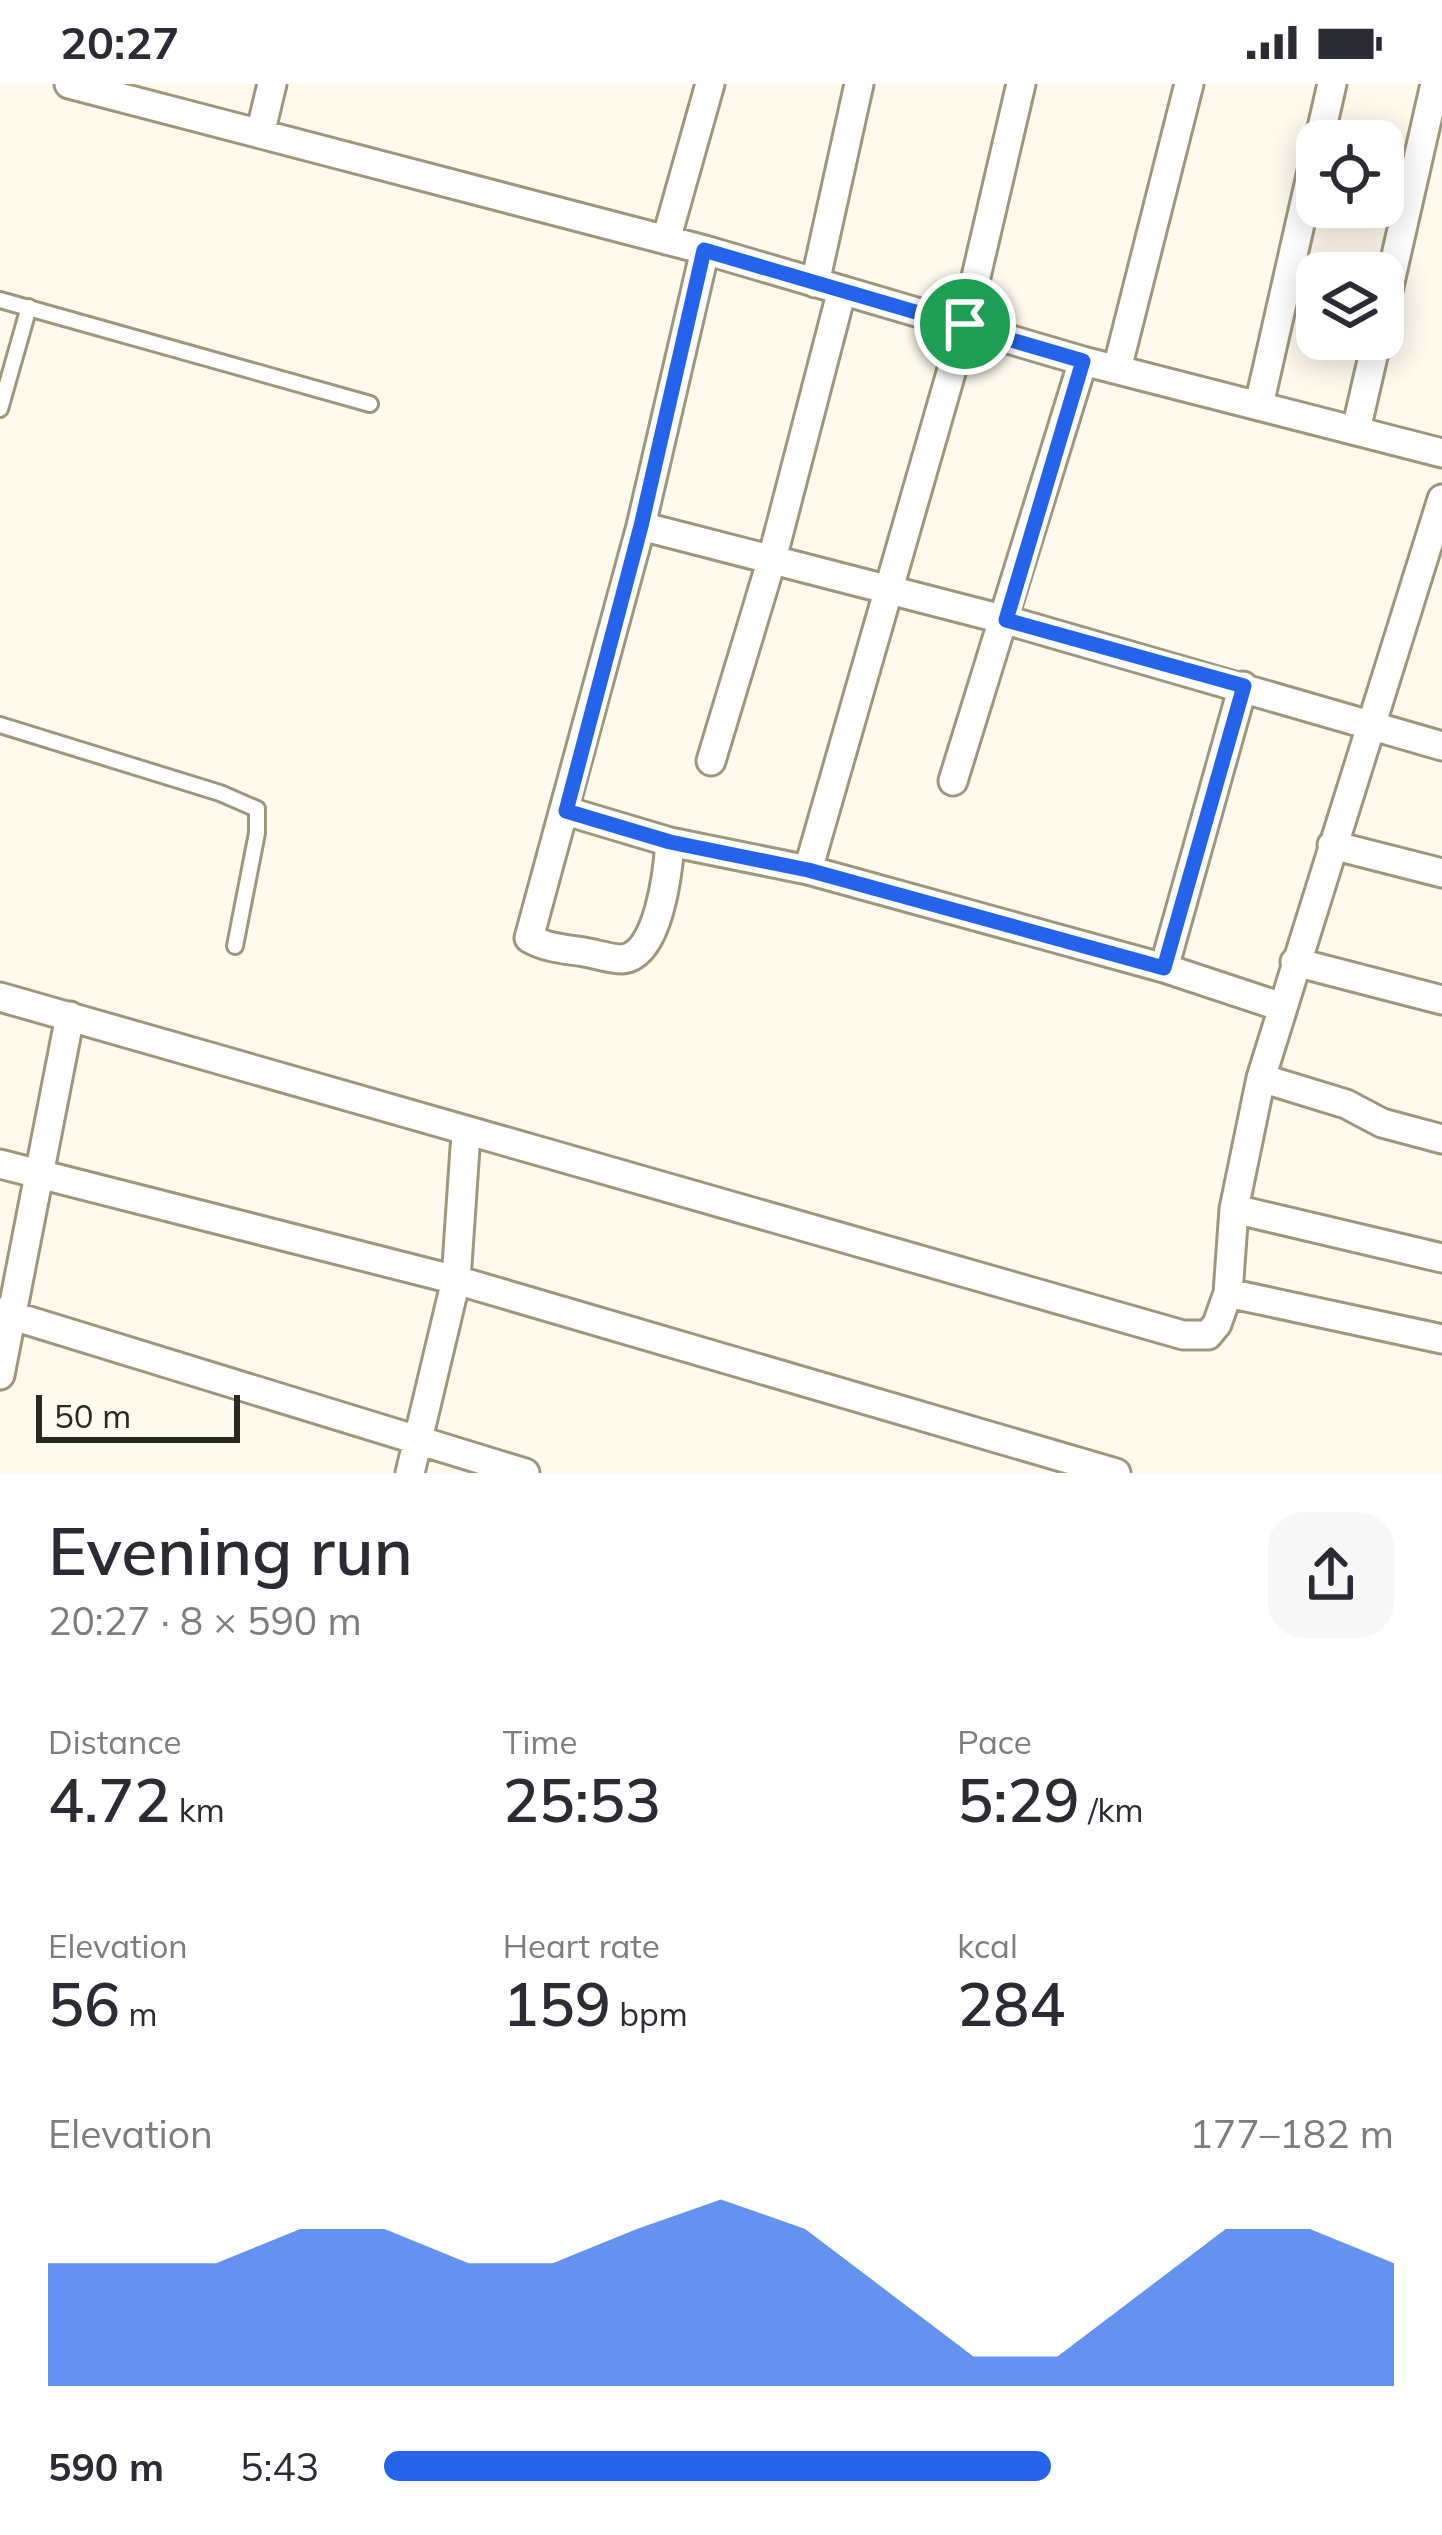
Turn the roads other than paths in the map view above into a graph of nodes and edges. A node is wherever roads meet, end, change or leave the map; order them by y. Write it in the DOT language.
graph roads {
  1 [pos="69,84"];
  2 [pos="272,84"];
  3 [pos="710,84"];
  4 [pos="859,84"];
  5 [pos="1021,84"];
  6 [pos="1189,84"];
  7 [pos="1332,84"];
  8 [pos="1435,84"];
  9 [pos="1324,120"];
  10 [pos="260,134"];
  11 [pos="1299,228"];
  12 [pos="666,240"];
  13 [pos="704,250"];
  14 [pos="1397,252"];
  15 [pos="828,286"];
  16 [pos="0,299"];
  17 [pos="29,308"];
  18 [pos="965,324"];
  19 [pos="1372,360"];
  20 [pos="1083,361"];
  21 [pos="1117,369"];
  22 [pos="370,404"];
  23 [pos="1259,405"];
  24 [pos="0,409"];
  25 [pos="1356,430"];
  26 [pos="1442,453"];
  27 [pos="1442,499"];
  28 [pos="641,526"];
  29 [pos="1434,554"];
  30 [pos="772,559"];
  31 [pos="888,591"];
  32 [pos="1006,620"];
  33 [pos="1244,686"];
  34 [pos="0,725"];
  35 [pos="1373,725"];
  36 [pos="1442,746"];
  37 [pos="711,760"];
  38 [pos="953,781"];
  39 [pos="566,811"];
  40 [pos="670,842"];
  41 [pos="1332,844"];
  42 [pos="808,870"];
  43 [pos="1442,874"];
  44 [pos="235,946"];
  45 [pos="1294,962"];
  46 [pos="1164,968"];
  47 [pos="0,997"];
  48 [pos="1442,1000"];
  49 [pos="1282,1007"];
  50 [pos="70,1016"];
  51 [pos="1261,1078"];
  52 [pos="466,1133"];
  53 [pos="1442,1138"];
  54 [pos="0,1164"];
  55 [pos="41,1174"];
  56 [pos="1234,1209"];
  57 [pos="1442,1258"];
  58 [pos="457,1280"];
  59 [pos="1228,1293"];
  60 [pos="6,1313"];
  61 [pos="1442,1340"];
  62 [pos="0,1375"];
  63 [pos="418,1438"];
  64 [pos="410,1473"];
  65 [pos="525,1473"];
  66 [pos="1116,1473"];
  1 -- 10 [label="street"];
  2 -- 10 [label="street"];
  3 -- 12 [label="street"];
  4 -- 15 [label="street"];
  5 -- 18 [label="street"];
  6 -- 21 [label="street"];
  7 -- 9 [label="street"];
  8 -- 14 [label="street"];
  10 -- 12 [label="street"];
  11 -- 23 [label="street"];
  12 -- 13 [label="street"];
  13 -- 15 [label="street"];
  13 -- 28 [label="street"];
  15 -- 18 [label="street"];
  15 -- 30 [label="street"];
  16 -- 17 [label="lane"];
  17 -- 22 [label="lane"];
  17 -- 24 [label="lane"];
  18 -- 20 [label="street"];
  18 -- 31 [label="street"];
  19 -- 25 [label="street"];
  20 -- 21 [label="street"];
  20 -- 32 [label="street"];
  21 -- 23 [label="street"];
  23 -- 25 [label="street"];
  25 -- 26 [label="street"];
  27 -- 29 [label="street"];
  28 -- 30 [label="street"];
  28 -- 39 [label="street"];
  29 -- 35 [label="street"];
  30 -- 31 [label="street"];
  30 -- 37 [label="street"];
  31 -- 32 [label="street"];
  31 -- 42 [label="street"];
  32 -- 33 [label="street"];
  32 -- 38 [label="street"];
  33 -- 35 [label="street"];
  33 -- 46 [label="street"];
  34 -- 44 [label="lane"];
  35 -- 36 [label="street"];
  35 -- 41 [label="street"];
  39 -- 40 [label="street"];
  39 -- 40 [label="street"];
  40 -- 42 [label="street"];
  41 -- 43 [label="street"];
  41 -- 45 [label="street"];
  42 -- 46 [label="street"];
  45 -- 48 [label="street"];
  45 -- 49 [label="street"];
  46 -- 49 [label="street"];
  47 -- 50 [label="street"];
  49 -- 51 [label="street"];
  50 -- 52 [label="street"];
  50 -- 55 [label="street"];
  51 -- 53 [label="street"];
  51 -- 56 [label="street"];
  52 -- 58 [label="street"];
  52 -- 59 [label="street"];
  54 -- 55 [label="street"];
  55 -- 58 [label="street"];
  55 -- 60 [label="street"];
  56 -- 57 [label="street"];
  56 -- 59 [label="street"];
  58 -- 63 [label="street"];
  58 -- 66 [label="street"];
  59 -- 61 [label="street"];
  60 -- 62 [label="street"];
  60 -- 63 [label="street"];
  63 -- 64 [label="street"];
  63 -- 65 [label="street"];
}
